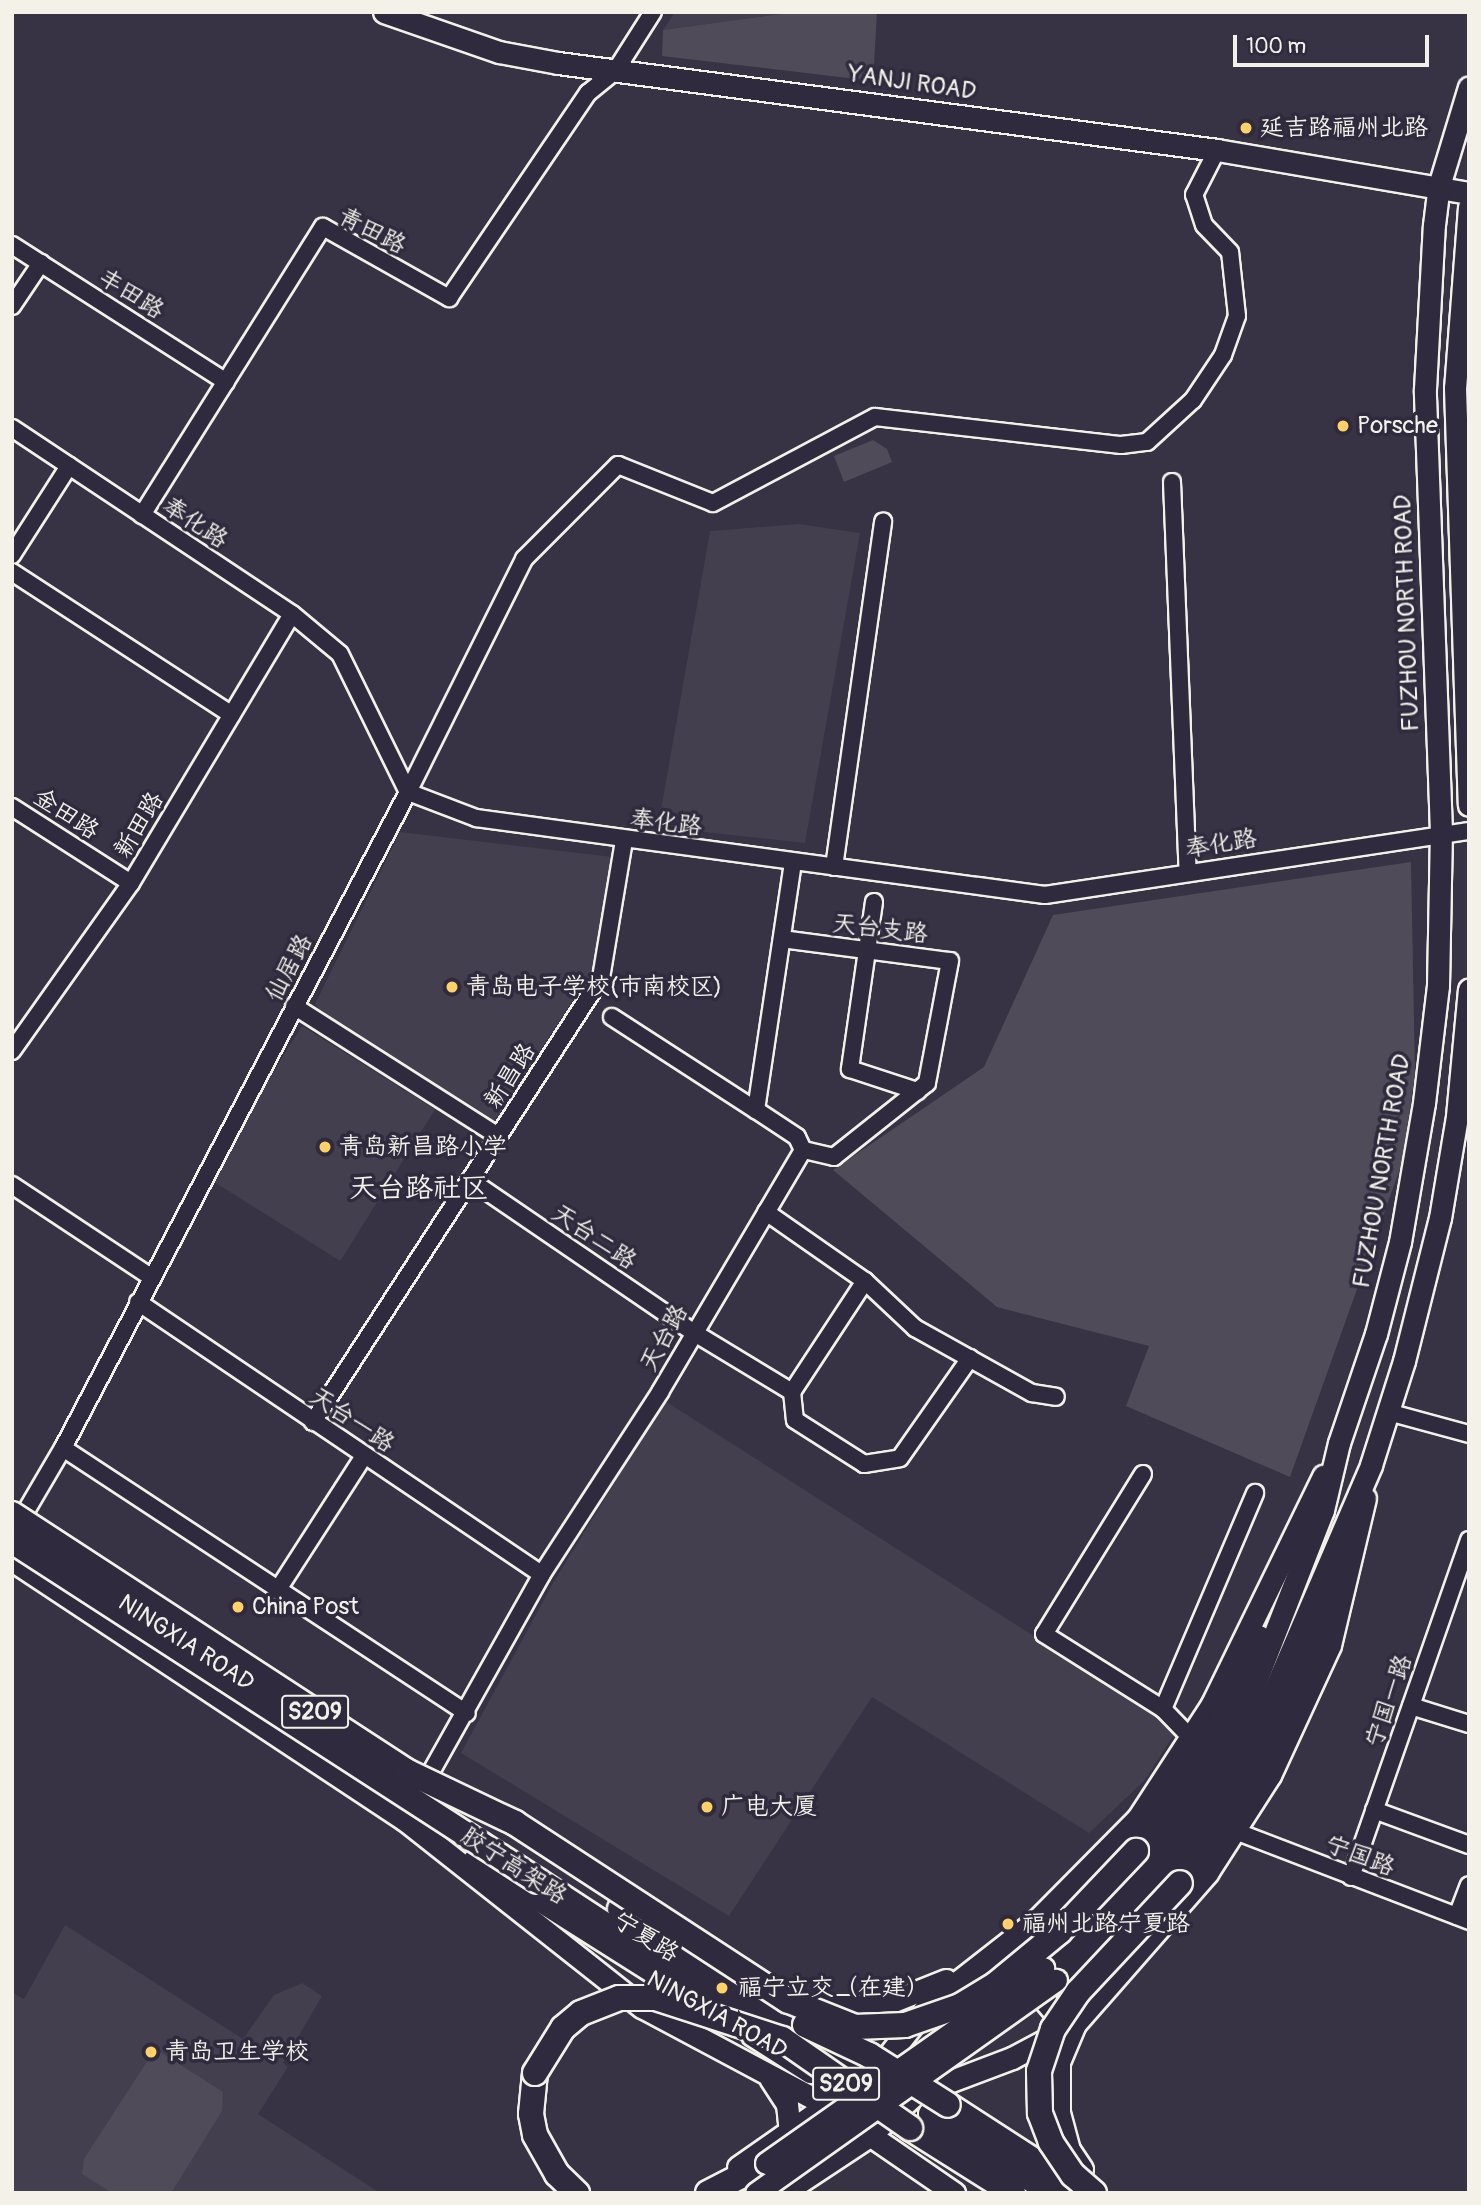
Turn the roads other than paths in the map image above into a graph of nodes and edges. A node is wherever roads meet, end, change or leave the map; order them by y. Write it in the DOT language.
graph roads {
  1 [pos="384,12"];
  2 [pos="653,12"];
  3 [pos="616,70"];
  4 [pos="1469,87"];
  5 [pos="1217,150"];
  6 [pos="1439,186"];
  7 [pos="1469,193"];
  8 [pos="1469,207"];
  9 [pos="12,245"];
  10 [pos="41,263"];
  11 [pos="12,306"];
  12 [pos="226,382"];
  13 [pos="12,428"];
  14 [pos="69,466"];
  15 [pos="1172,482"];
  16 [pos="142,515"];
  17 [pos="883,521"];
  18 [pos="12,555"];
  19 [pos="12,572"];
  20 [pos="292,614"];
  21 [pos="232,715"];
  22 [pos="408,792"];
  23 [pos="1469,805"];
  24 [pos="12,807"];
  25 [pos="1469,831"];
  26 [pos="1441,832"];
  27 [pos="624,840"];
  28 [pos="793,862"];
  29 [pos="834,867"];
  30 [pos="1188,872"];
  31 [pos="131,883"];
  32 [pos="874,902"];
  33 [pos="782,939"];
  34 [pos="866,950"];
  35 [pos="1469,990"];
  36 [pos="294,1006"];
  37 [pos="612,1017"];
  38 [pos="13,1049"];
  39 [pos="917,1091"];
  40 [pos="756,1110"];
  41 [pos="498,1136"];
  42 [pos="803,1150"];
  43 [pos="470,1180"];
  44 [pos="12,1185"];
  45 [pos="766,1212"];
  46 [pos="151,1277"];
  47 [pos="865,1281"];
  48 [pos="138,1302"];
  49 [pos="693,1332"];
  50 [pos="970,1358"];
  51 [pos="792,1392"];
  52 [pos="1056,1397"];
  53 [pos="1388,1412"];
  54 [pos="313,1422"];
  55 [pos="1469,1434"];
  56 [pos="1339,1443"];
  57 [pos="63,1448"];
  58 [pos="364,1456"];
  59 [pos="1371,1465"];
  60 [pos="1143,1474"];
  61 [pos="1255,1493"];
  62 [pos="1313,1497"];
  63 [pos="17,1509"];
  64 [pos="1360,1525"];
  65 [pos="12,1534"];
  66 [pos="1469,1540"];
  67 [pos="12,1541"];
  68 [pos="12,1560"];
  69 [pos="542,1574"];
  70 [pos="277,1591"];
  71 [pos="1259,1638"];
  72 [pos="1307,1656"];
  73 [pos="1411,1706"];
  74 [pos="1163,1709"];
  75 [pos="467,1713"];
  76 [pos="1469,1724"];
  77 [pos="1191,1738"];
  78 [pos="416,1774"];
  79 [pos="1374,1810"];
  80 [pos="405,1820"];
  81 [pos="1235,1831"];
  82 [pos="1469,1845"];
  83 [pos="1351,1877"];
  84 [pos="1469,1885"];
  85 [pos="1463,1919"];
  86 [pos="1026,1928"];
  87 [pos="968,1970"];
  88 [pos="1050,1974"];
  89 [pos="734,1978"];
  90 [pos="755,2000"];
  91 [pos="1075,2024"];
  92 [pos="782,2039"];
  93 [pos="767,2074"];
  94 [pos="881,2085"];
  95 [pos="914,2095"];
  96 [pos="837,2101"];
  97 [pos="888,2121"];
  98 [pos="790,2133"];
  99 [pos="869,2136"];
  100 [pos="766,2163"];
  101 [pos="577,2193"];
  102 [pos="698,2193"];
  103 [pos="708,2193"];
  104 [pos="723,2193"];
  105 [pos="756,2193"];
  106 [pos="783,2193"];
  107 [pos="954,2193"];
  108 [pos="999,2193"];
  109 [pos="1013,2193"];
  110 [pos="1052,2193"];
  111 [pos="1068,2193"];
  112 [pos="1084,2193"];
  113 [pos="1094,2193"];
  114 [pos="1102,2193"];
  1 -- 3 [label="main road, YANJI ROAD"];
  2 -- 3 [label="street"];
  3 -- 5 [label="main road, YANJI ROAD"];
  3 -- 12 [label="street, 青田路"];
  4 -- 6 [label="main road, FUZHOU NORTH ROAD"];
  5 -- 6 [label="main road, YANJI ROAD"];
  5 -- 22 [label="street, 仙居路"];
  6 -- 7 [label="main road, YANJI ROAD"];
  6 -- 26 [label="main road, FUZHOU NORTH ROAD"];
  8 -- 23 [label="main road"];
  9 -- 10 [label="street, 丰田路"];
  10 -- 11 [label="street"];
  10 -- 12 [label="street, 丰田路"];
  12 -- 16 [label="street, 青田路"];
  13 -- 14 [label="street, 奉化路"];
  14 -- 16 [label="street, 奉化路"];
  14 -- 18 [label="street"];
  15 -- 30 [label="street"];
  16 -- 20 [label="street, 奉化路"];
  17 -- 29 [label="street"];
  19 -- 21 [label="street"];
  20 -- 21 [label="street, 新田路"];
  20 -- 22 [label="street, 奉化路"];
  21 -- 31 [label="street, 新田路"];
  22 -- 27 [label="street, 奉化路"];
  22 -- 36 [label="street, 仙居路"];
  24 -- 31 [label="street, 金田路"];
  25 -- 26 [label="street, 奉化路"];
  26 -- 30 [label="street, 奉化路"];
  26 -- 56 [label="main road, FUZHOU NORTH ROAD"];
  27 -- 28 [label="street, 奉化路"];
  27 -- 41 [label="street, 新昌路"];
  28 -- 29 [label="street, 奉化路"];
  28 -- 33 [label="street"];
  29 -- 30 [label="street, 奉化路"];
  31 -- 38 [label="street, 新田路"];
  32 -- 34 [label="street"];
  33 -- 34 [label="street, 天台支路"];
  33 -- 40 [label="street"];
  34 -- 39 [label="street"];
  34 -- 39 [label="street, 天台支路"];
  35 -- 53 [label="main road, FUZHOU NORTH ROAD"];
  36 -- 41 [label="street"];
  36 -- 46 [label="street, 仙居路"];
  37 -- 40 [label="street"];
  39 -- 42 [label="street, 天台支路"];
  40 -- 42 [label="street"];
  41 -- 43 [label="street, 新昌路"];
  42 -- 45 [label="street, 天台路"];
  43 -- 49 [label="street, 天台二路"];
  43 -- 54 [label="street, 新昌路"];
  44 -- 46 [label="street"];
  45 -- 47 [label="street"];
  45 -- 49 [label="street, 天台路"];
  46 -- 48 [label="street, 仙居路"];
  47 -- 50 [label="street"];
  47 -- 51 [label="street"];
  48 -- 54 [label="street, 天台一路"];
  48 -- 57 [label="street, 仙居路"];
  49 -- 51 [label="street, 天台二路"];
  49 -- 69 [label="street, 天台路"];
  50 -- 51 [label="street"];
  50 -- 52 [label="street"];
  53 -- 55 [label="street"];
  53 -- 59 [label="main road, FUZHOU NORTH ROAD"];
  54 -- 58 [label="street, 天台一路"];
  56 -- 62 [label="main road"];
  56 -- 88 [label="main road, FUZHOU NORTH ROAD"];
  57 -- 63 [label="street, 仙居路"];
  57 -- 70 [label="street"];
  58 -- 69 [label="street, 天台一路"];
  58 -- 70 [label="street"];
  59 -- 64 [label="main road"];
  59 -- 88 [label="main road, FUZHOU NORTH ROAD"];
  60 -- 74 [label="street"];
  61 -- 74 [label="street"];
  62 -- 71 [label="main road"];
  62 -- 77 [label="main road"];
  63 -- 65 [label="street, 仙居路"];
  63 -- 78 [label="highway, 胶宁高架路 / S209, bridge"];
  64 -- 72 [label="main road"];
  64 -- 81 [label="main road"];
  66 -- 73 [label="street, 宁国一路"];
  67 -- 92 [label="highway, 胶宁高架路 / S209, bridge"];
  68 -- 80 [label="main road, NINGXIA ROAD"];
  69 -- 75 [label="street, 天台路"];
  70 -- 75 [label="street"];
  71 -- 78 [label="highway, bridge"];
  72 -- 113 [label="highway, bridge"];
  73 -- 76 [label="street"];
  73 -- 79 [label="street, 宁国一路"];
  74 -- 77 [label="street"];
  75 -- 78 [label="street, 天台路"];
  77 -- 86 [label="main road"];
  78 -- 80 [label="street, 天台路"];
  78 -- 89 [label="main road, NINGXIA ROAD"];
  78 -- 90 [label="highway, 胶宁高架路 / S209, bridge"];
  79 -- 82 [label="street"];
  79 -- 83 [label="street, 宁国一路"];
  80 -- 93 [label="main road, NINGXIA ROAD"];
  80 -- 96 [label="main road, 宁夏路"];
  81 -- 83 [label="street, 宁国路"];
  81 -- 91 [label="main road"];
  83 -- 85 [label="street, 宁国路"];
  84 -- 85 [label="street"];
  86 -- 87 [label="main road"];
  86 -- 91 [label="main road"];
  87 -- 89 [label="main road"];
  87 -- 94 [label="main road"];
  88 -- 94 [label="main road, FUZHOU NORTH ROAD, bridge"];
  89 -- 94 [label="main road"];
  90 -- 110 [label="highway, 胶宁高架路 / S209, bridge"];
  90 -- 112 [label="highway, 胶宁高架路, bridge"];
  91 -- 95 [label="main road"];
  91 -- 114 [label="main road"];
  92 -- 101 [label="highway, bridge"];
  92 -- 109 [label="highway, 胶宁高架路 / S209, bridge"];
  93 -- 96 [label="main road, NINGXIA ROAD"];
  93 -- 98 [label="main road"];
  94 -- 95 [label="main road"];
  94 -- 96 [label="main road"];
  94 -- 100 [label="main road, bridge"];
  94 -- 105 [label="main road, bridge"];
  95 -- 97 [label="main road"];
  95 -- 111 [label="main road"];
  96 -- 97 [label="main road, 宁夏路"];
  96 -- 98 [label="main road"];
  96 -- 99 [label="main road, NINGXIA ROAD"];
  97 -- 99 [label="main road"];
  97 -- 108 [label="main road, 宁夏路"];
  98 -- 102 [label="main road"];
  99 -- 106 [label="main road"];
  99 -- 107 [label="main road, NINGXIA ROAD"];
  100 -- 103 [label="highway"];
  100 -- 104 [label="main road"];
}
